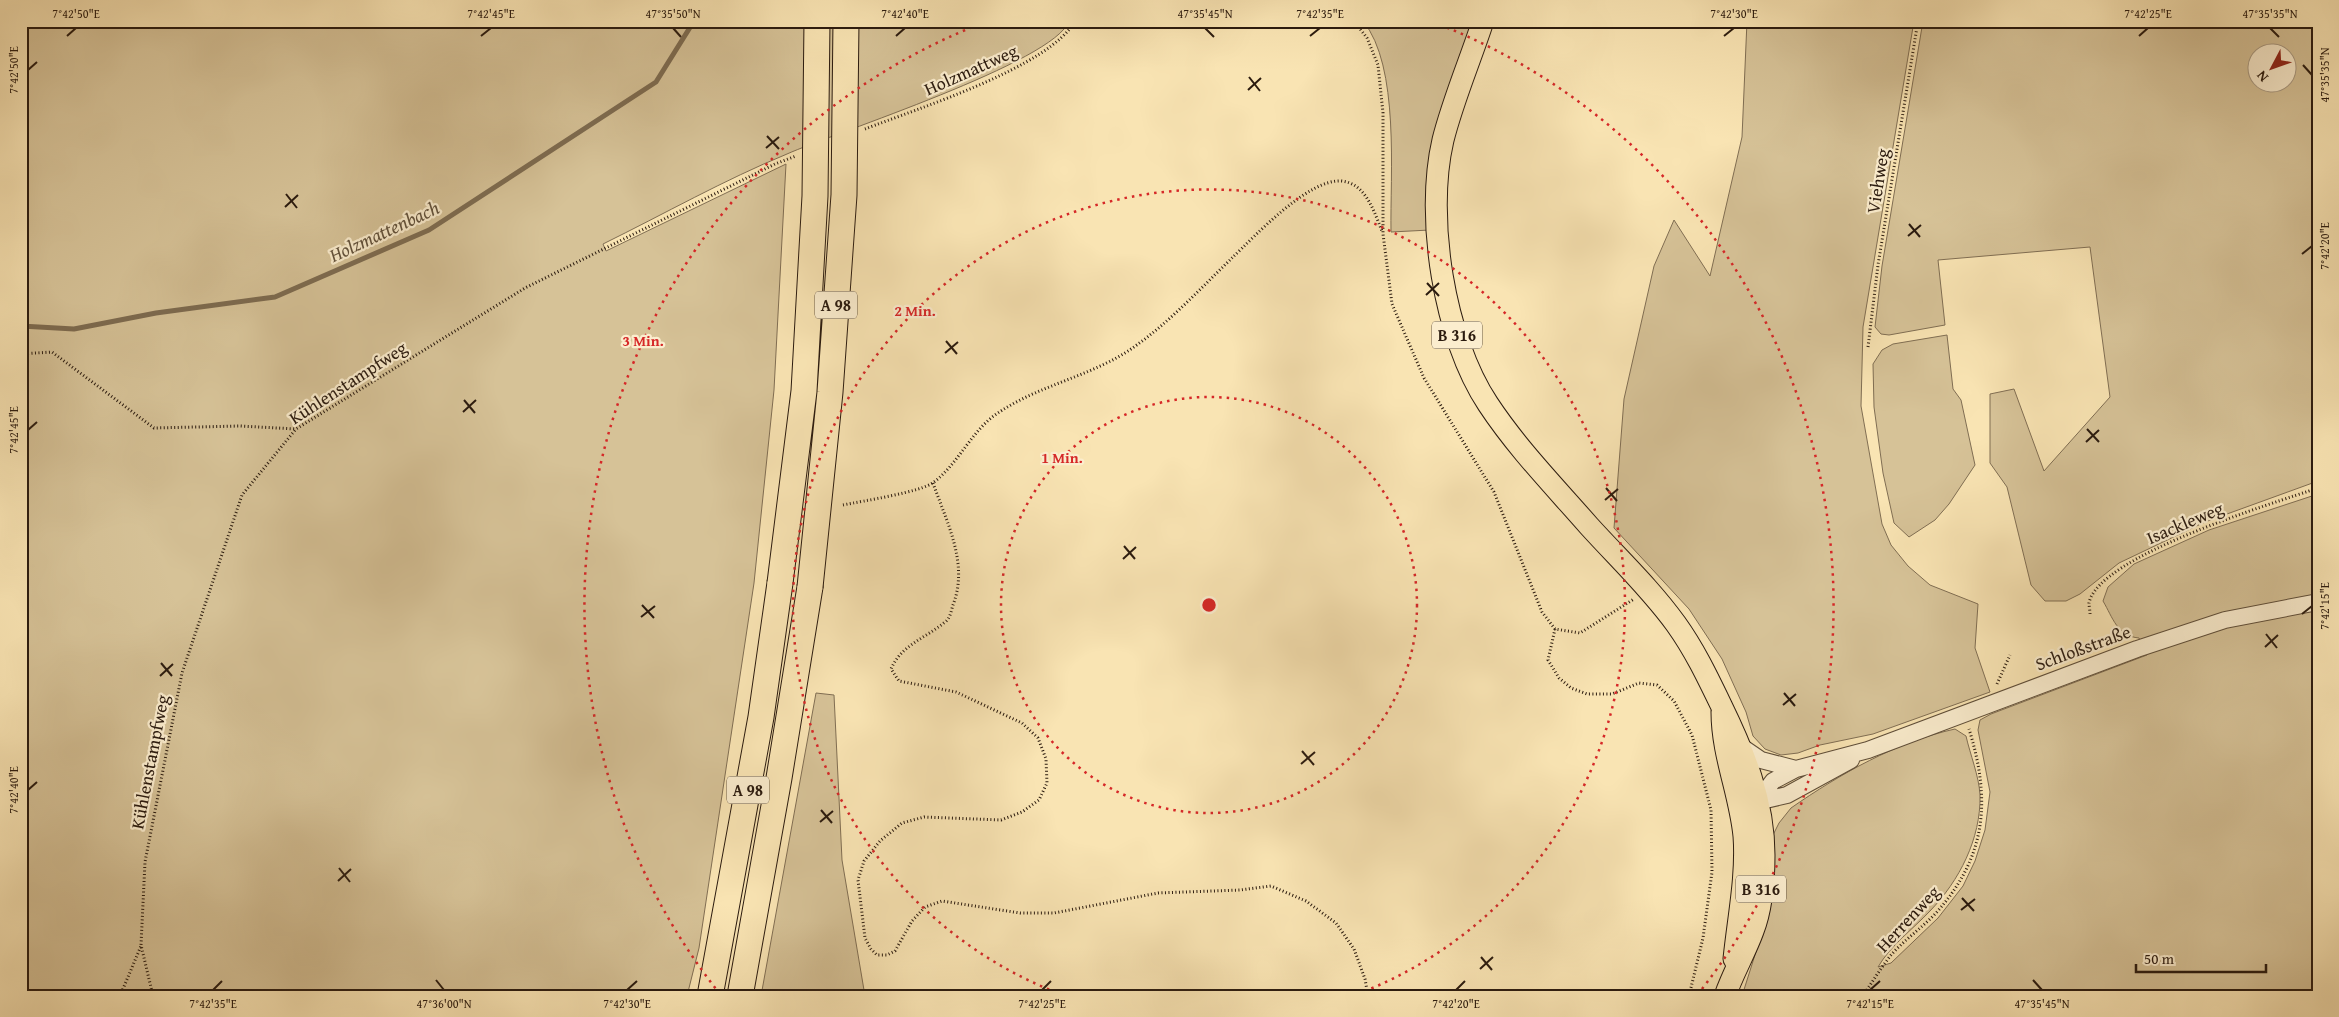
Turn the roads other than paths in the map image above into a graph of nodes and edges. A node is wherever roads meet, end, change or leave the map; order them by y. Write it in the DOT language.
graph roads {
  1 [pos="817,21"];
  2 [pos="846,21"];
  3 [pos="1483,21"];
  4 [pos="2318,602"];
  5 [pos="1722,707"];
  6 [pos="1742,746"];
  7 [pos="1868,750"];
  8 [pos="1796,769"];
  9 [pos="1757,802"];
  10 [pos="1744,836"];
  11 [pos="1733,971"];
  12 [pos="710,996"];
  13 [pos="740,996"];
  14 [pos="1725,996"];
  1 -- 12 [label="highway, A 98, bridge"];
  2 -- 13 [label="highway, A 98, bridge"];
  3 -- 5 [label="main road, B 316"];
  4 -- 7 [label="street, Schloßstraße"];
  5 -- 6 [label="main road, B 316"];
  5 -- 10 [label="main road, B 316"];
  6 -- 8 [label="street"];
  6 -- 9 [label="main road, B 316"];
  7 -- 8 [label="street, Schloßstraße"];
  7 -- 9 [label="street, Schloßstraße"];
  8 -- 9 [label="street, Schloßstraße"];
  9 -- 10 [label="main road"];
  9 -- 11 [label="main road, B 316"];
  10 -- 11 [label="main road, B 316"];
  11 -- 14 [label="main road, B 316"];
}
